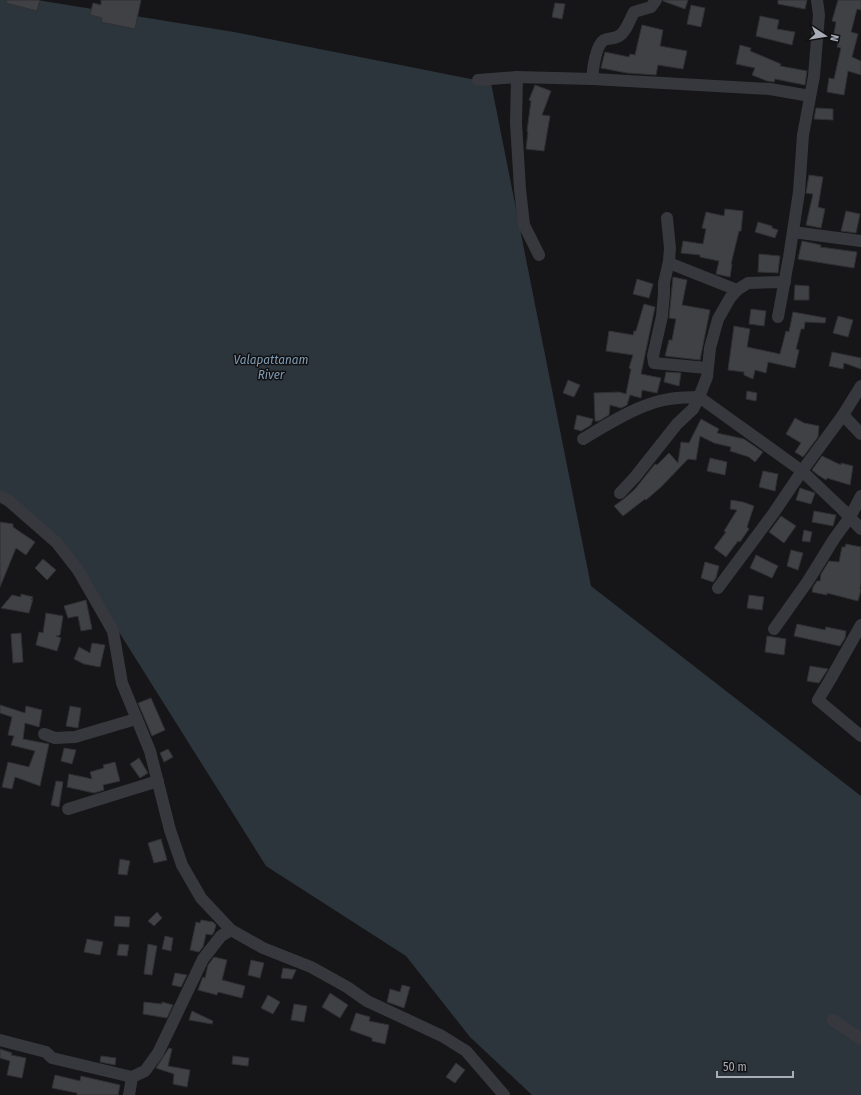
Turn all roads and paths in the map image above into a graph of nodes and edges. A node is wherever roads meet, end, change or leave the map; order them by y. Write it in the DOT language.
graph roads {
  1 [pos="656,0"];
  2 [pos="817,0"];
  3 [pos="517,77"];
  4 [pos="593,79"];
  5 [pos="478,80"];
  6 [pos="810,96"];
  7 [pos="667,218"];
  8 [pos="793,232"];
  9 [pos="861,241"];
  10 [pos="539,255"];
  11 [pos="669,263"];
  12 [pos="785,282"];
  13 [pos="737,290"];
  14 [pos="778,317"];
  15 [pos="707,368"];
  16 [pos="861,386"];
  17 [pos="700,397"];
  18 [pos="843,415"];
  19 [pos="861,434"];
  20 [pos="583,439"];
  21 [pos="802,471"];
  22 [pos="620,493"];
  23 [pos="0,496"];
  24 [pos="861,496"];
  25 [pos="850,517"];
  26 [pos="861,529"];
  27 [pos="718,588"];
  28 [pos="861,625"];
  29 [pos="774,629"];
  30 [pos="136,719"];
  31 [pos="44,734"];
  32 [pos="861,736"];
  33 [pos="158,781"];
  34 [pos="68,809"];
  35 [pos="231,930"];
  36 [pos="833,1020"];
  37 [pos="861,1039"];
  38 [pos="0,1040"];
  39 [pos="132,1077"];
  40 [pos="129,1095"];
  41 [pos="504,1095"];
  1 -- 4 [label="street"];
  2 -- 6 [label="street"];
  3 -- 4 [label="street"];
  3 -- 5 [label="street"];
  3 -- 10 [label="street"];
  4 -- 6 [label="street"];
  6 -- 8 [label="street"];
  7 -- 11 [label="street"];
  8 -- 9 [label="street"];
  8 -- 12 [label="street"];
  11 -- 13 [label="street"];
  11 -- 15 [label="street"];
  12 -- 13 [label="street"];
  12 -- 14 [label="street"];
  13 -- 15 [label="street"];
  15 -- 17 [label="street"];
  16 -- 18 [label="street"];
  17 -- 20 [label="street"];
  17 -- 21 [label="street"];
  17 -- 22 [label="street"];
  18 -- 19 [label="street"];
  18 -- 21 [label="street"];
  21 -- 25 [label="street"];
  21 -- 27 [label="street"];
  23 -- 30 [label="street"];
  24 -- 25 [label="street"];
  25 -- 26 [label="street"];
  25 -- 29 [label="street"];
  28 -- 32 [label="street"];
  30 -- 31 [label="street"];
  30 -- 33 [label="street"];
  33 -- 34 [label="street"];
  33 -- 35 [label="street"];
  35 -- 39 [label="street"];
  35 -- 41 [label="street"];
  36 -- 37 [label="street"];
  38 -- 39 [label="street"];
  39 -- 40 [label="street"];
}
